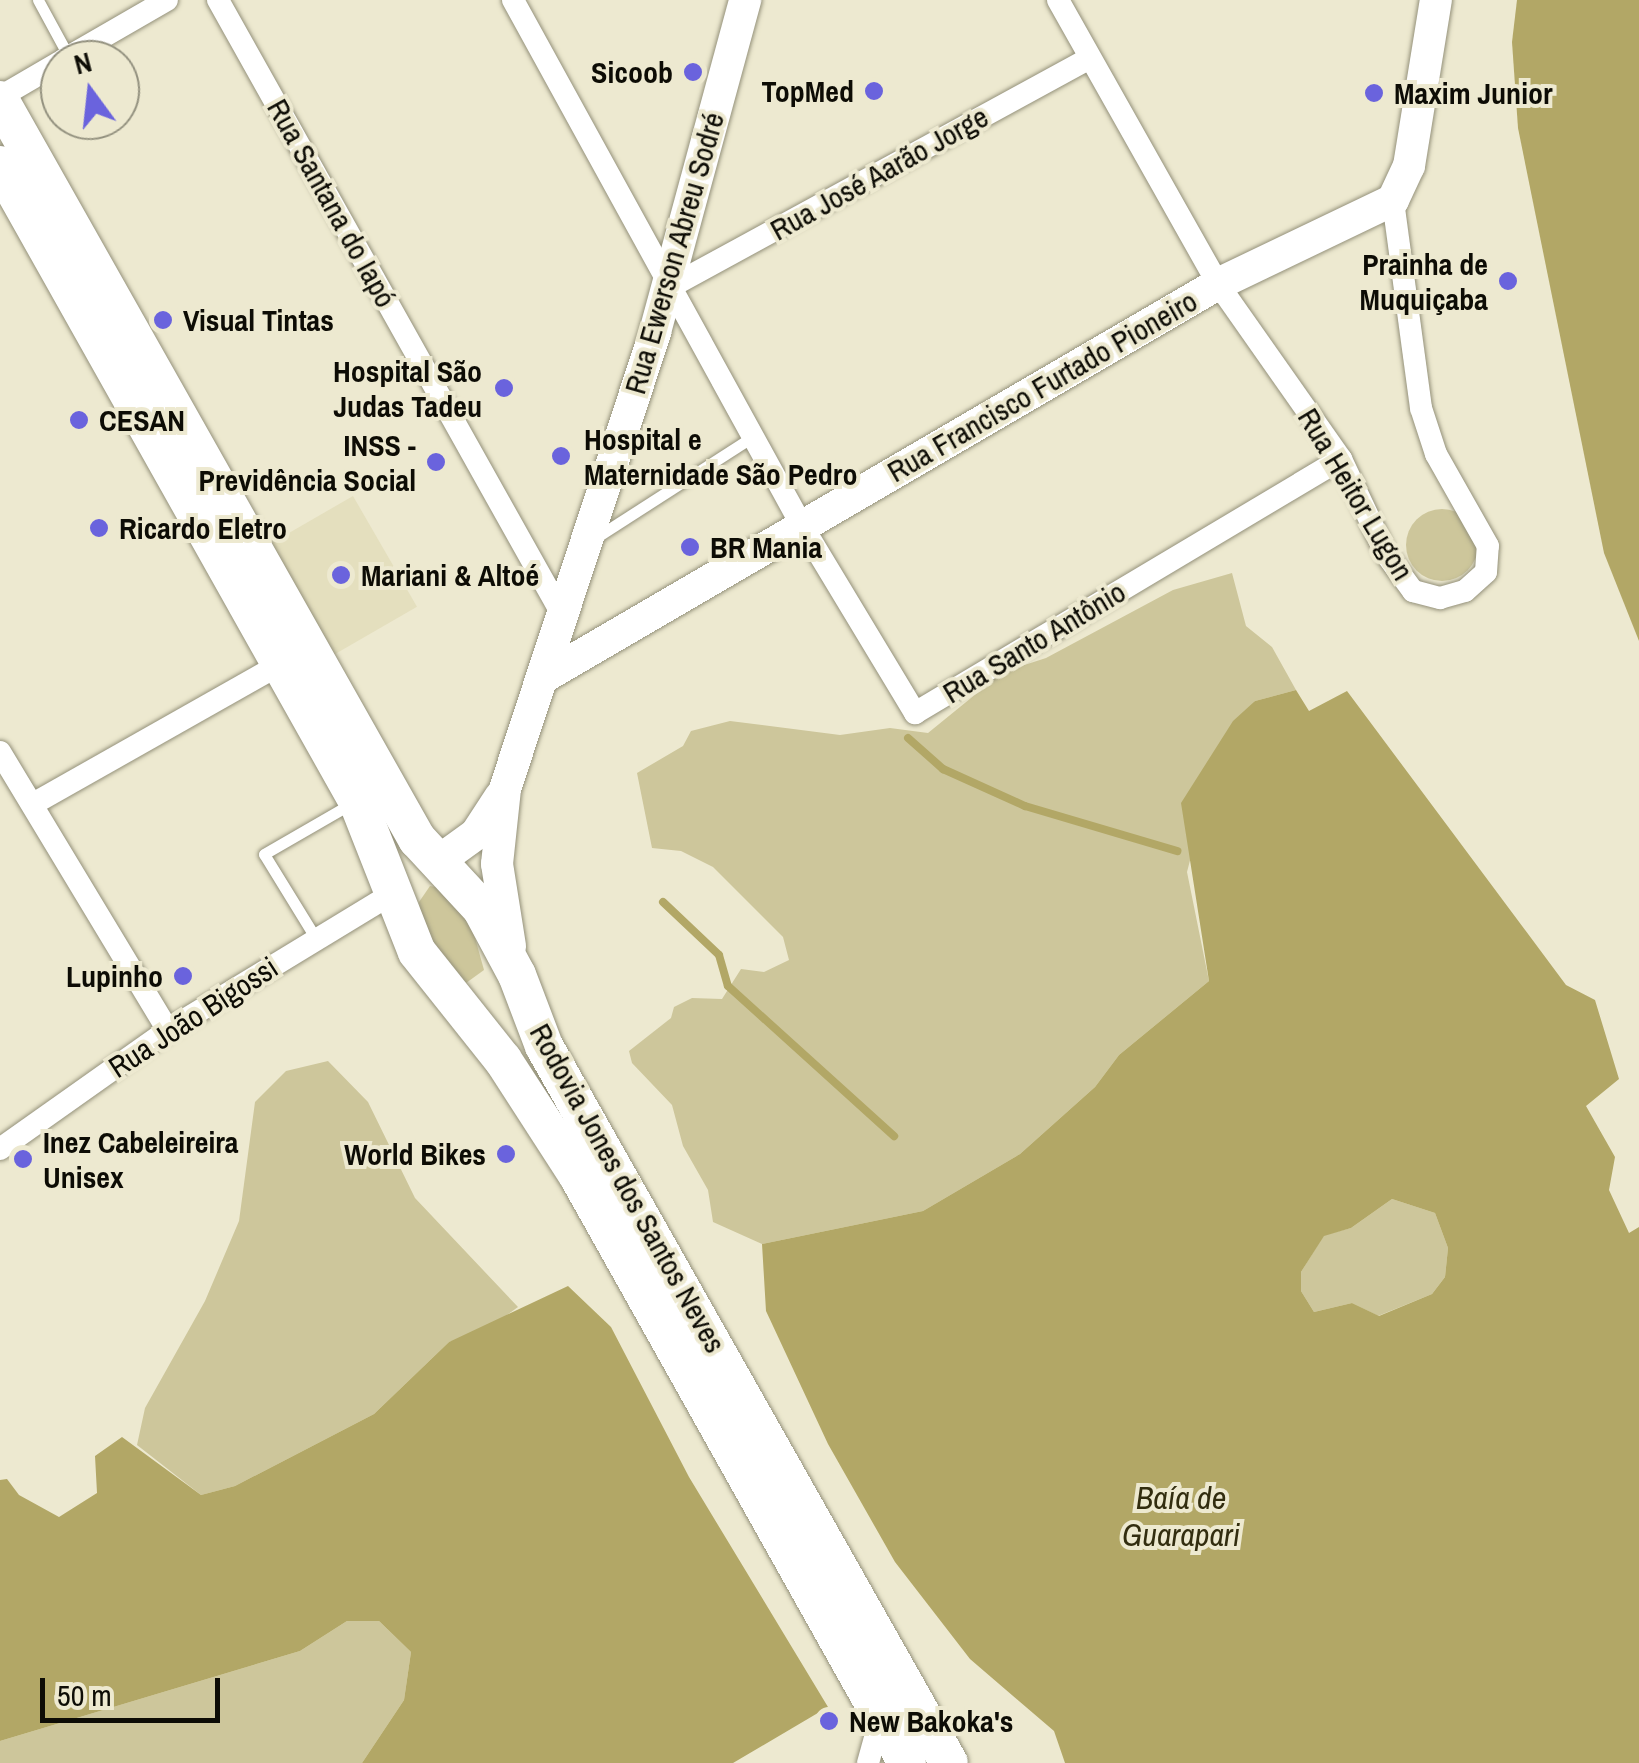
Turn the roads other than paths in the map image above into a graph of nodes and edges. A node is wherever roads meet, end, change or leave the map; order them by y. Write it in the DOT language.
graph roads {
  1 [pos="38,0"];
  2 [pos="167,0"];
  3 [pos="218,0"];
  4 [pos="513,0"];
  5 [pos="745,0"];
  6 [pos="1058,0"];
  7 [pos="1436,0"];
  8 [pos="55,40"];
  9 [pos="98,40"];
  10 [pos="1088,58"];
  11 [pos="40,74"];
  12 [pos="0,98"];
  13 [pos="0,165"];
  14 [pos="1393,200"];
  15 [pos="1218,284"];
  16 [pos="668,285"];
  17 [pos="151,400"];
  18 [pos="752,436"];
  19 [pos="1341,459"];
  20 [pos="802,524"];
  21 [pos="589,536"];
  22 [pos="563,616"];
  23 [pos="295,656"];
  24 [pos="544,676"];
  25 [pos="0,752"];
  26 [pos="505,789"];
  27 [pos="357,800"];
  28 [pos="33,804"];
  29 [pos="436,863"];
  30 [pos="392,894"];
  31 [pos="315,937"];
  32 [pos="517,975"];
  33 [pos="168,1030"];
  34 [pos="0,1149"];
  35 [pos="881,1716"];
  36 [pos="868,1763"];
  37 [pos="907,1763"];
  38 [pos="949,1763"];
  1 -- 8 [label="lane"];
  2 -- 9 [label="street"];
  3 -- 22 [label="street, Rua Santana do Iapó"];
  4 -- 16 [label="street, Rua Santo Antônio"];
  5 -- 16 [label="street, Rua Ewerson Abreu Sodré"];
  6 -- 10 [label="street, Rua Heitor Lugon"];
  7 -- 14 [label="street, Rua Heitor Lugon"];
  10 -- 15 [label="street, Rua Heitor Lugon"];
  10 -- 16 [label="street, Rua José Aarão Jorge"];
  11 -- 12 [label="street"];
  12 -- 17 [label="main road, Rodovia Jones dos Santos Neves"];
  13 -- 17 [label="main road, Rodovia Jones dos Santos Neves"];
  14 -- 15 [label="street, Rua Francisco Furtado Pioneiro"];
  14 -- 19 [label="street, Rua Heitor Lugon"];
  15 -- 19 [label="street, Rua Heitor Lugon"];
  15 -- 20 [label="street, Rua Francisco Furtado Pioneiro"];
  16 -- 18 [label="street, Rua Santo Antônio"];
  16 -- 21 [label="street, Rua Ewerson Abreu Sodré"];
  17 -- 23 [label="main road, Rodovia Jones dos Santos Neves"];
  18 -- 20 [label="street, Rua Santo Antônio"];
  18 -- 21 [label="lane"];
  19 -- 20 [label="street, Rua Santo Antônio"];
  20 -- 24 [label="street, Rua Francisco Furtado Pioneiro"];
  21 -- 22 [label="street, Rua Ewerson Abreu Sodré"];
  22 -- 24 [label="street, Rua Ewerson Abreu Sodré"];
  23 -- 27 [label="main road, Rodovia Jones dos Santos Neves"];
  23 -- 28 [label="street"];
  23 -- 29 [label="main road, Rodovia Jones dos Santos Neves"];
  24 -- 26 [label="street, Rua Ewerson Abreu Sodré"];
  25 -- 28 [label="street"];
  26 -- 29 [label="street, Rua Ewerson Abreu Sodré"];
  26 -- 32 [label="street, Rua Ewerson Abreu Sodré"];
  27 -- 30 [label="main road, Rodovia Jones dos Santos Neves"];
  27 -- 31 [label="lane"];
  28 -- 33 [label="street"];
  29 -- 30 [label="main road"];
  29 -- 32 [label="main road, Rodovia Jones dos Santos Neves"];
  30 -- 31 [label="street, Rua João Bigossi"];
  30 -- 35 [label="main road, Rodovia Jones dos Santos Neves"];
  31 -- 33 [label="street, Rua João Bigossi"];
  32 -- 38 [label="main road, Rodovia Jones dos Santos Neves"];
  33 -- 34 [label="street, Rua João Bigossi"];
  35 -- 36 [label="street"];
  35 -- 37 [label="main road, Rodovia Jones dos Santos Neves"];
}
